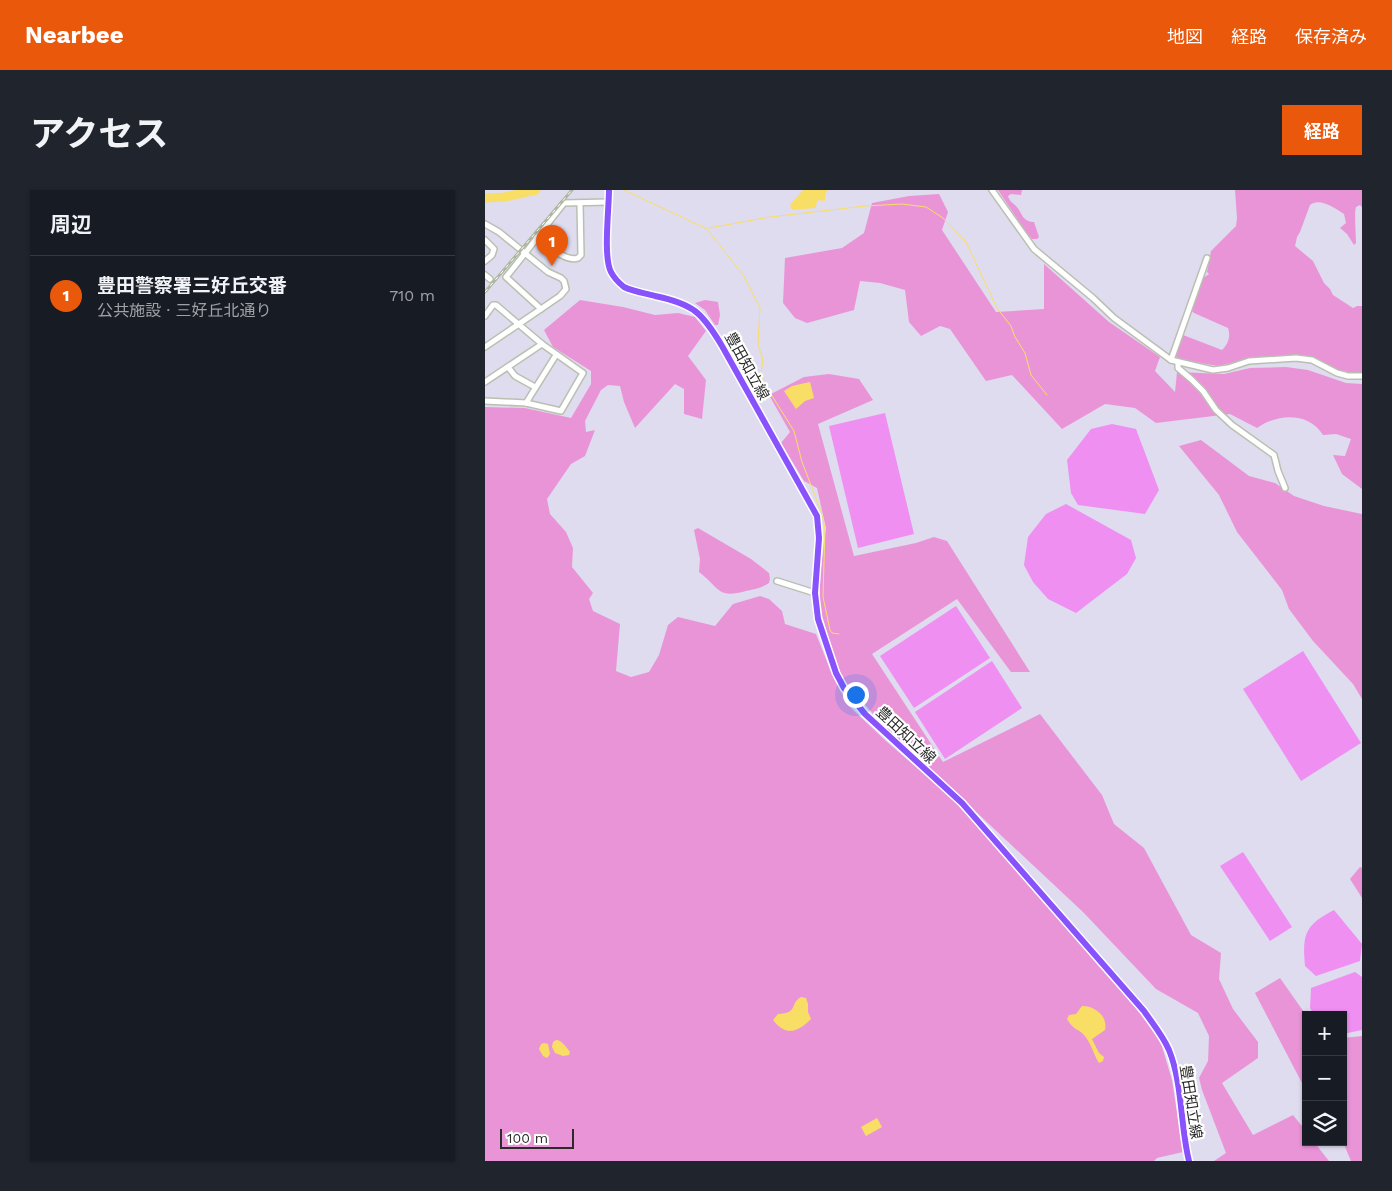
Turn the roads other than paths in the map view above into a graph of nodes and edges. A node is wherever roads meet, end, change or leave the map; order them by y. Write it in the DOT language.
graph roads {
  1 [pos="993,190"];
  2 [pos="609,192"];
  3 [pos="609,202"];
  4 [pos="580,203"];
  5 [pos="485,224"];
  6 [pos="536,237"];
  7 [pos="485,240"];
  8 [pos="526,253"];
  9 [pos="1207,258"];
  10 [pos="485,261"];
  11 [pos="485,275"];
  12 [pos="490,279"];
  13 [pos="541,309"];
  14 [pos="485,316"];
  15 [pos="519,325"];
  16 [pos="542,344"];
  17 [pos="485,347"];
  18 [pos="556,355"];
  19 [pos="1171,360"];
  20 [pos="1177,362"];
  21 [pos="508,367"];
  22 [pos="1362,376"];
  23 [pos="485,382"];
  24 [pos="535,387"];
  25 [pos="485,401"];
  26 [pos="526,403"];
  27 [pos="1285,488"];
  28 [pos="777,581"];
  29 [pos="815,593"];
  30 [pos="1189,1161"];
  1 -- 19 [label="street"];
  2 -- 3 [label="main road, 豊田知立線"];
  3 -- 4 [label="street"];
  3 -- 29 [label="main road, 豊田知立線"];
  4 -- 6 [label="street"];
  4 -- 6 [label="street"];
  5 -- 8 [label="street"];
  6 -- 8 [label="street"];
  7 -- 10 [label="street"];
  8 -- 13 [label="street"];
  8 -- 13 [label="street"];
  9 -- 19 [label="street"];
  11 -- 12 [label="street"];
  13 -- 15 [label="street"];
  14 -- 15 [label="street"];
  15 -- 16 [label="street"];
  15 -- 17 [label="street"];
  16 -- 18 [label="street"];
  16 -- 21 [label="street"];
  18 -- 24 [label="street"];
  18 -- 26 [label="street"];
  19 -- 20 [label="street"];
  20 -- 22 [label="street"];
  20 -- 27 [label="street"];
  21 -- 23 [label="street"];
  21 -- 24 [label="street"];
  24 -- 26 [label="street"];
  25 -- 26 [label="street"];
  28 -- 29 [label="street"];
  29 -- 30 [label="main road, 豊田知立線"];
}
